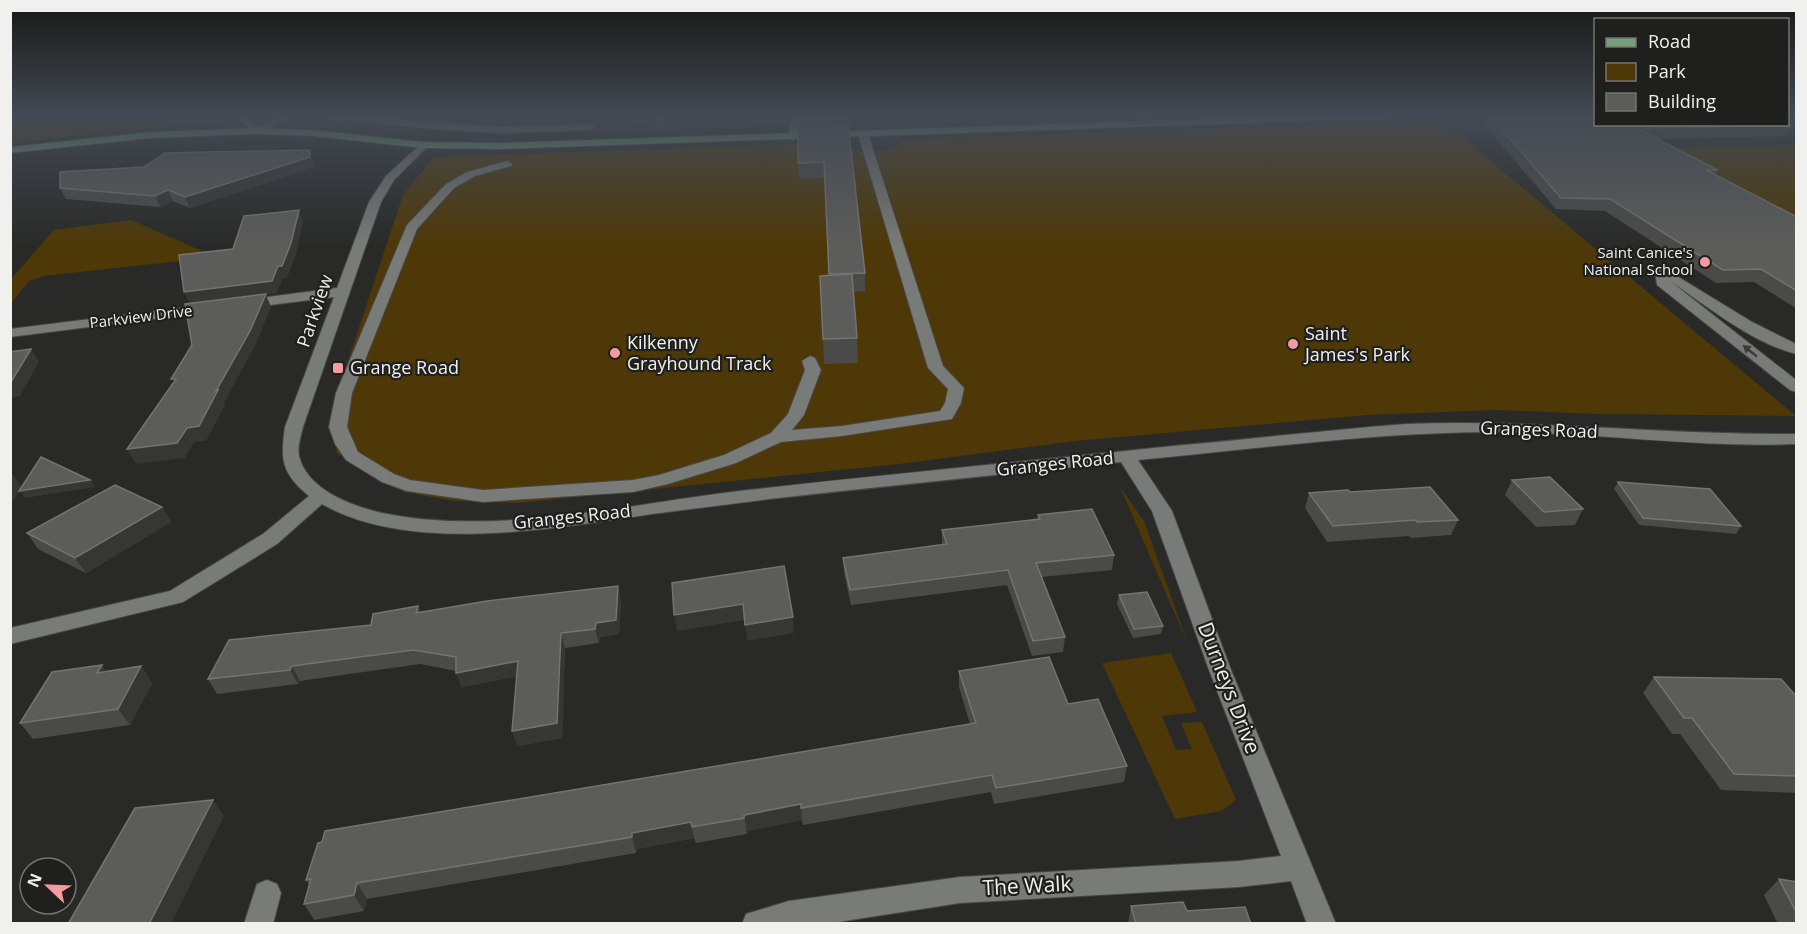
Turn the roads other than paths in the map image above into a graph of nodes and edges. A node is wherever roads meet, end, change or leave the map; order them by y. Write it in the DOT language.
graph roads {
  1 [pos="409,159"];
  2 [pos="870,159"];
  3 [pos="507,164"];
  4 [pos="342,292"];
  5 [pos="10,333"];
  6 [pos="1797,349"];
  7 [pos="810,361"];
  8 [pos="1797,387"];
  9 [pos="777,437"];
  10 [pos="1797,439"];
  11 [pos="1126,457"];
  12 [pos="320,496"];
  13 [pos="10,636"];
  14 [pos="1301,867"];
  15 [pos="267,893"];
  16 [pos="258,924"];
  17 [pos="756,924"];
  18 [pos="1322,924"];
  1 -- 4 [label="street, Parkview"];
  2 -- 9 [label="street"];
  3 -- 9 [label="street"];
  4 -- 5 [label="street, Parkview Drive"];
  4 -- 12 [label="street, Parkview"];
  8 -- 6 [label="street, one-way"];
  7 -- 9 [label="street"];
  10 -- 11 [label="street, Granges Road"];
  11 -- 12 [label="street, Granges Road"];
  11 -- 14 [label="street, Durneys Drive"];
  12 -- 13 [label="street"];
  14 -- 17 [label="street, The Walk"];
  14 -- 18 [label="street, Durneys Drive"];
  15 -- 16 [label="street"];
}
